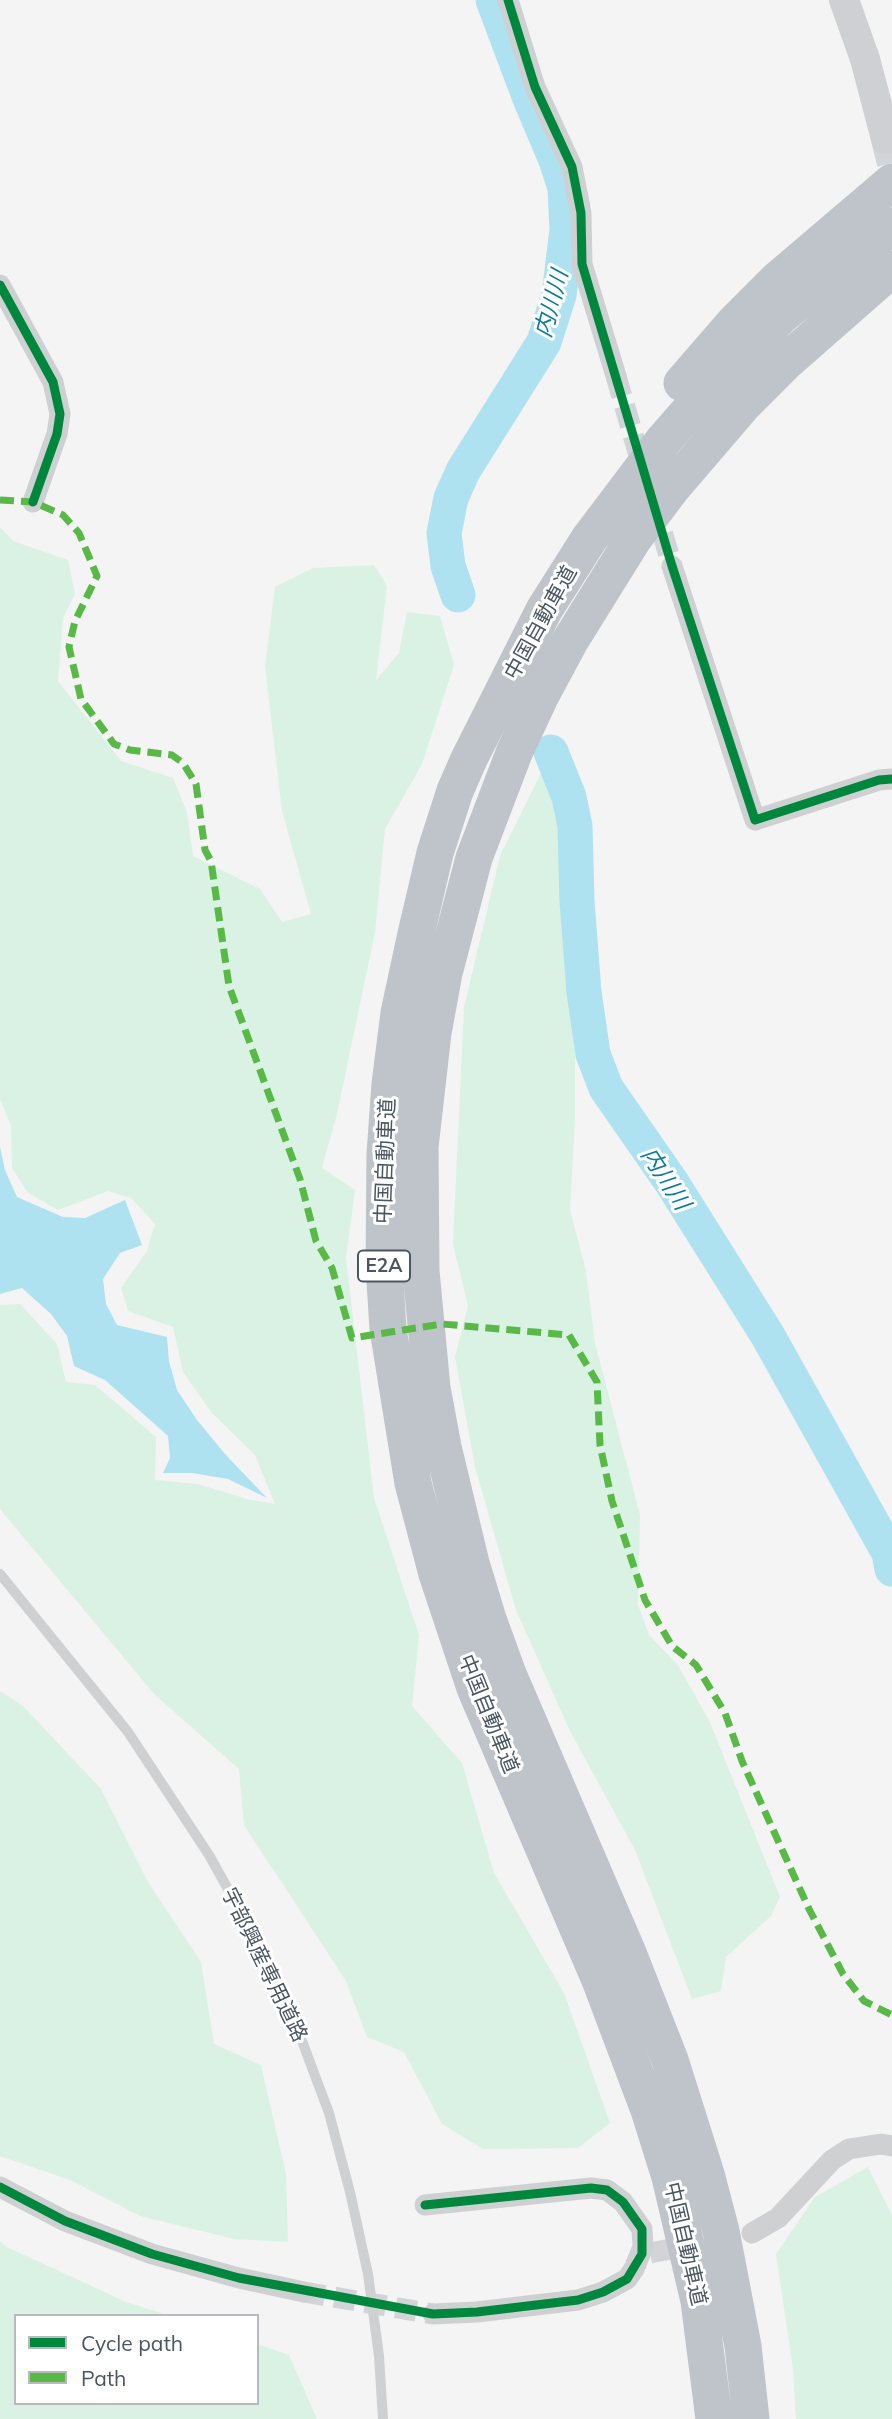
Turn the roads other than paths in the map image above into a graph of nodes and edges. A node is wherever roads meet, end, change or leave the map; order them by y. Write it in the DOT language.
graph roads {
  1 [pos="508,0"];
  2 [pos="845,0"];
  3 [pos="886,139"];
  4 [pos="892,182"];
  5 [pos="892,226"];
  6 [pos="892,269"];
  7 [pos="0,285"];
  8 [pos="616,376"];
  9 [pos="33,502"];
  10 [pos="672,566"];
  11 [pos="469,759"];
  12 [pos="892,779"];
  13 [pos="0,1574"];
  14 [pos="892,2146"];
  15 [pos="0,2187"];
  16 [pos="425,2205"];
  17 [pos="752,2233"];
  18 [pos="304,2292"];
  19 [pos="433,2314"];
  20 [pos="383,2419"];
  21 [pos="714,2419"];
  22 [pos="751,2419"];
  1 -- 8 [label="street"];
  2 -- 3 [label="main road"];
  4 -- 11 [label="highway"];
  5 -- 11 [label="highway, 中国自動車道 / E2A"];
  6 -- 22 [label="highway, 中国自動車道 / E2A"];
  7 -- 9 [label="street"];
  10 -- 12 [label="street"];
  11 -- 21 [label="highway, 中国自動車道 / E2A"];
  13 -- 20 [label="lane, 宇部興産専用道路"];
  14 -- 17 [label="street"];
  15 -- 18 [label="street"];
  16 -- 19 [label="street"];
}
